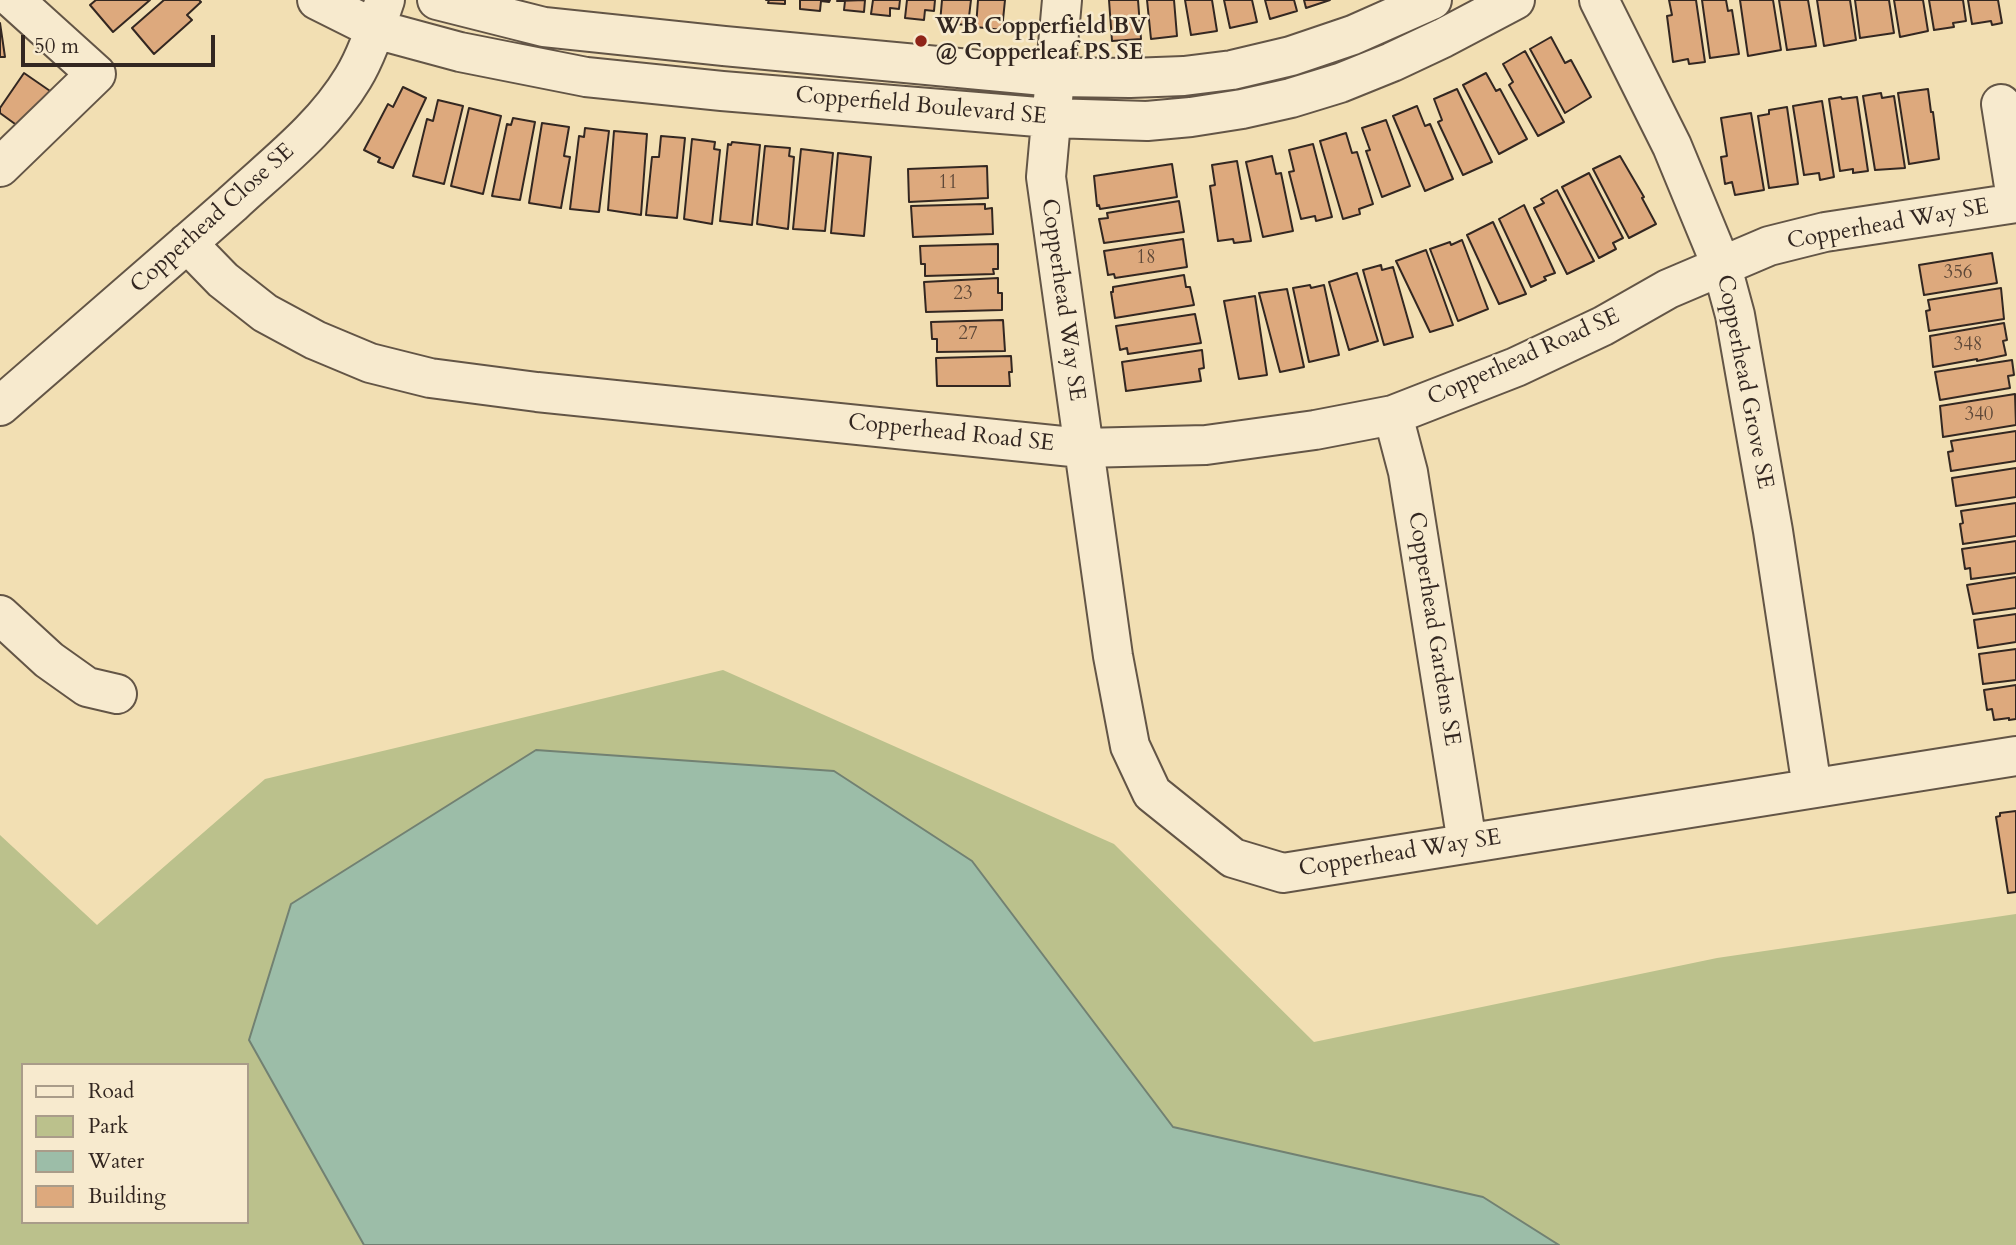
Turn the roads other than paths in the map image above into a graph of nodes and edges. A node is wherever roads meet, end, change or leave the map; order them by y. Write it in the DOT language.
graph roads {
  1 [pos="14,0"];
  2 [pos="317,0"];
  3 [pos="437,0"];
  4 [pos="1062,0"];
  5 [pos="1432,0"];
  6 [pos="1515,0"];
  7 [pos="1599,0"];
  8 [pos="380,15"];
  9 [pos="1055,76"];
  10 [pos="2001,104"];
  11 [pos="1051,118"];
  12 [pos="0,167"];
  13 [pos="2016,201"];
  14 [pos="187,243"];
  15 [pos="1722,267"];
  16 [pos="0,406"];
  17 [pos="1393,415"];
  18 [pos="1082,448"];
  19 [pos="0,615"];
  20 [pos="117,694"];
  21 [pos="2016,756"];
  22 [pos="1812,788"];
  23 [pos="1467,843"];
  1 -- 12 [label="street"];
  2 -- 8 [label="street, Copperfield Boulevard SE"];
  3 -- 9 [label="street, Copperfield Boulevard SE"];
  4 -- 9 [label="street, Copperhead Way SE"];
  5 -- 9 [label="street, Copperfield Boulevard SE"];
  6 -- 11 [label="street, Copperfield Boulevard SE"];
  7 -- 15 [label="street, Copperhead Grove SE"];
  8 -- 11 [label="street, Copperfield Boulevard SE"];
  8 -- 14 [label="street, Copperhead Close SE"];
  9 -- 11 [label="street, Copperhead Way SE"];
  10 -- 13 [label="street"];
  11 -- 18 [label="street, Copperhead Way SE"];
  13 -- 15 [label="street, Copperhead Way SE"];
  14 -- 16 [label="street, Copperhead Close SE"];
  14 -- 18 [label="street, Copperhead Road SE"];
  15 -- 17 [label="street, Copperhead Road SE"];
  15 -- 22 [label="street, Copperhead Grove SE"];
  17 -- 18 [label="street, Copperhead Road SE"];
  17 -- 23 [label="street, Copperhead Gardens SE"];
  18 -- 23 [label="street, Copperhead Way SE"];
  19 -- 20 [label="street"];
  21 -- 22 [label="street, Copperhead Way SE"];
  22 -- 23 [label="street, Copperhead Way SE"];
}
